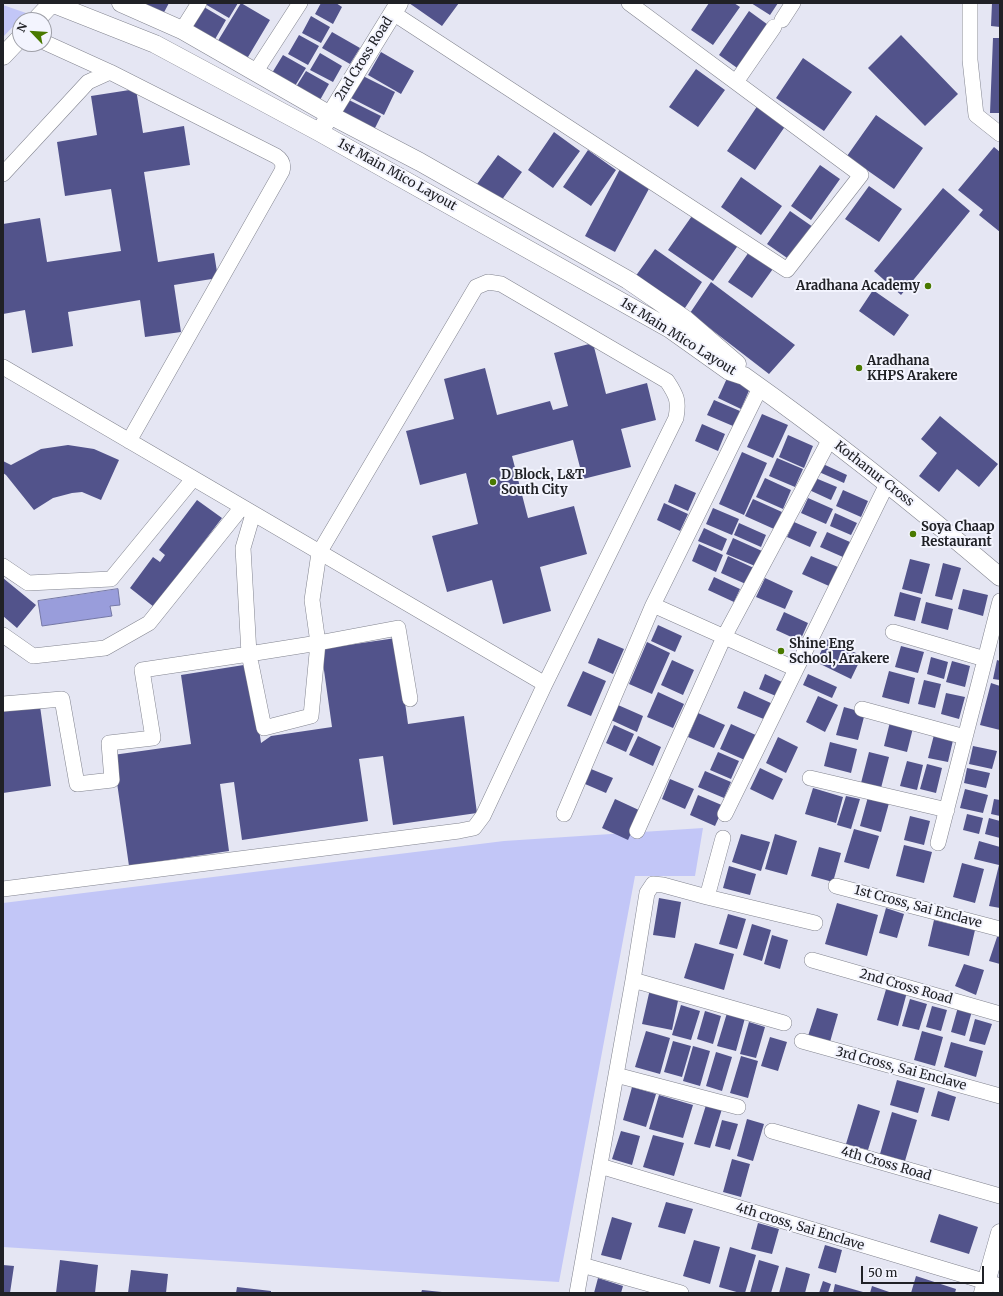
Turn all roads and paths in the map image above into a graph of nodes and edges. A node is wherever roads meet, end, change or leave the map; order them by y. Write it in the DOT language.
graph roads {
  1 [pos="52,3"];
  2 [pos="121,3"];
  3 [pos="199,3"];
  4 [pos="300,3"];
  5 [pos="629,3"];
  6 [pos="793,3"];
  7 [pos="970,3"];
  8 [pos="396,8"];
  9 [pos="44,12"];
  10 [pos="182,30"];
  11 [pos="12,46"];
  12 [pos="52,46"];
  13 [pos="3,56"];
  14 [pos="256,71"];
  15 [pos="110,72"];
  16 [pos="736,82"];
  17 [pos="330,115"];
  18 [pos="319,132"];
  19 [pos="1000,134"];
  20 [pos="3,174"];
  21 [pos="3,367"];
  22 [pos="744,376"];
  23 [pos="760,388"];
  24 [pos="830,439"];
  25 [pos="129,441"];
  26 [pos="194,479"];
  27 [pos="887,484"];
  28 [pos="248,511"];
  29 [pos="319,553"];
  30 [pos="3,566"];
  31 [pos="1000,577"];
  32 [pos="1000,601"];
  33 [pos="653,605"];
  34 [pos="893,632"];
  35 [pos="3,635"];
  36 [pos="724,637"];
  37 [pos="318,643"];
  38 [pos="249,654"];
  39 [pos="985,659"];
  40 [pos="796,669"];
  41 [pos="545,684"];
  42 [pos="410,699"];
  43 [pos="3,704"];
  44 [pos="862,709"];
  45 [pos="965,736"];
  46 [pos="810,778"];
  47 [pos="947,810"];
  48 [pos="564,814"];
  49 [pos="725,814"];
  50 [pos="637,831"];
  51 [pos="723,838"];
  52 [pos="938,843"];
  53 [pos="836,886"];
  54 [pos="3,889"];
  55 [pos="707,897"];
  56 [pos="815,923"];
  57 [pos="1000,929"];
  58 [pos="812,960"];
  59 [pos="634,980"];
  60 [pos="1000,1014"];
  61 [pos="784,1023"];
  62 [pos="802,1041"];
  63 [pos="616,1075"];
  64 [pos="1000,1096"];
  65 [pos="738,1106"];
  66 [pos="772,1131"];
  67 [pos="600,1166"];
  68 [pos="1000,1196"];
  69 [pos="1000,1233"];
  70 [pos="582,1265"];
  71 [pos="989,1287"];
  72 [pos="577,1293"];
  73 [pos="681,1293"];
  1 -- 9 [label="street"];
  1 -- 18 [label="street, 1st Main Mico Layout"];
  2 -- 10 [label="street, 1st Main Mico Layout"];
  3 -- 10 [label="street"];
  4 -- 14 [label="street"];
  5 -- 16 [label="street"];
  6 -- 16 [label="street"];
  7 -- 19 [label="street"];
  8 -- 16 [label="street"];
  8 -- 17 [label="street, 2nd Cross Road"];
  10 -- 14 [label="street, 1st Main Mico Layout"];
  11 -- 13 [label="street"];
  12 -- 15 [label="street"];
  14 -- 17 [label="street, 1st Main Mico Layout"];
  15 -- 20 [label="street"];
  15 -- 25 [label="street"];
  17 -- 18 [label="street, 2nd Cross Road"];
  17 -- 22 [label="street, 1st Main Mico Layout"];
  18 -- 22 [label="street, 1st Main Mico Layout"];
  21 -- 25 [label="street"];
  22 -- 23 [label="street, Kothanur Cross"];
  23 -- 24 [label="street, Kothanur Cross"];
  23 -- 33 [label="street"];
  24 -- 27 [label="street, Kothanur Cross"];
  24 -- 36 [label="street"];
  25 -- 26 [label="street"];
  26 -- 28 [label="street"];
  26 -- 30 [label="street"];
  27 -- 31 [label="street, Kothanur Cross"];
  27 -- 40 [label="street"];
  28 -- 29 [label="street"];
  28 -- 35 [label="street"];
  28 -- 38 [label="street"];
  29 -- 37 [label="street"];
  29 -- 41 [label="street"];
  29 -- 41 [label="street"];
  32 -- 39 [label="street"];
  33 -- 36 [label="street"];
  33 -- 48 [label="street"];
  34 -- 39 [label="street"];
  36 -- 40 [label="street"];
  36 -- 50 [label="street"];
  37 -- 38 [label="street"];
  37 -- 38 [label="street"];
  37 -- 42 [label="street"];
  38 -- 43 [label="street"];
  39 -- 45 [label="street"];
  40 -- 49 [label="street"];
  41 -- 54 [label="street"];
  44 -- 45 [label="street"];
  45 -- 47 [label="street"];
  46 -- 47 [label="street"];
  47 -- 52 [label="street"];
  51 -- 55 [label="street"];
  53 -- 57 [label="street, 1st Cross, Sai Enclave"];
  55 -- 56 [label="street"];
  55 -- 59 [label="street"];
  58 -- 60 [label="street, 2nd Cross Road"];
  59 -- 61 [label="street"];
  59 -- 63 [label="street"];
  62 -- 64 [label="street, 3rd Cross, Sai Enclave"];
  63 -- 65 [label="street"];
  63 -- 67 [label="street"];
  66 -- 68 [label="street, 4th Cross Road"];
  67 -- 70 [label="street"];
  67 -- 71 [label="street, 4th cross, Sai Enclave"];
  69 -- 71 [label="street"];
  70 -- 72 [label="street"];
  70 -- 73 [label="street"];
}
